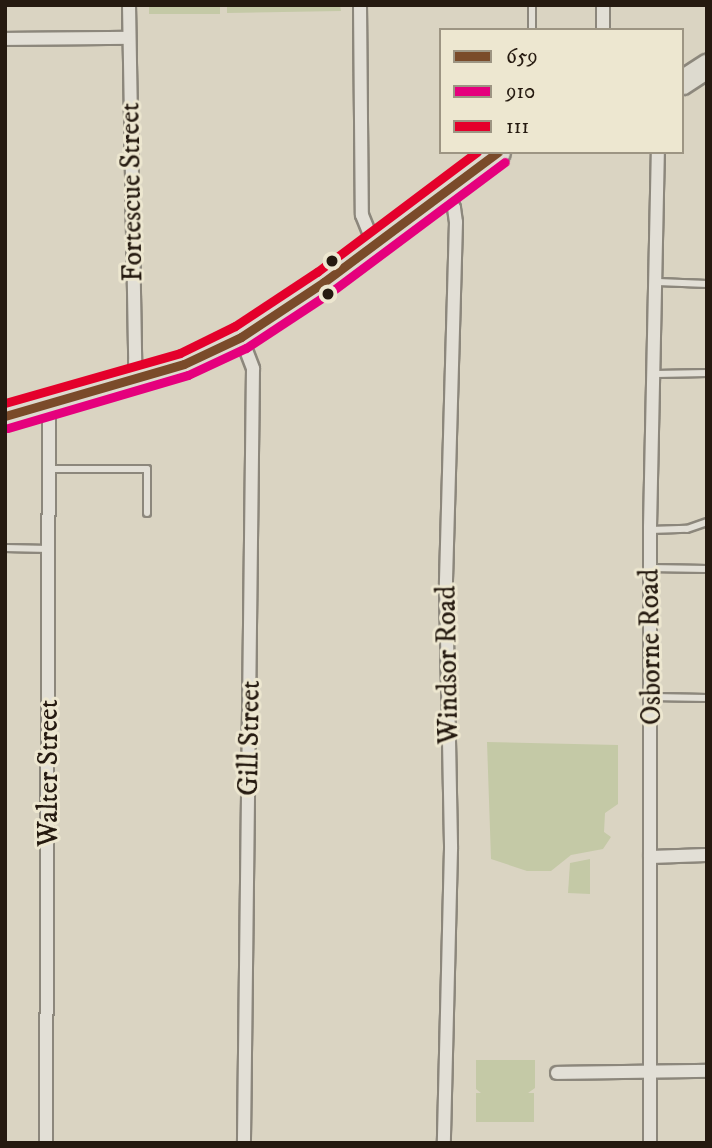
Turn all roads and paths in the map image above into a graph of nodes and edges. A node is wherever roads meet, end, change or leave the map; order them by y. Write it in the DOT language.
graph roads {
  1 [pos="129,5"];
  2 [pos="360,5"];
  3 [pos="531,5"];
  4 [pos="603,5"];
  5 [pos="532,28"];
  6 [pos="603,28"];
  7 [pos="129,38"];
  8 [pos="5,39"];
  9 [pos="495,154"];
  10 [pos="658,154"];
  11 [pos="443,192"];
  12 [pos="374,244"];
  13 [pos="658,282"];
  14 [pos="707,284"];
  15 [pos="241,337"];
  16 [pos="707,373"];
  17 [pos="656,374"];
  18 [pos="140,379"];
  19 [pos="48,404"];
  20 [pos="5,416"];
  21 [pos="52,469"];
  22 [pos="147,513"];
  23 [pos="707,522"];
  24 [pos="650,530"];
  25 [pos="5,548"];
  26 [pos="51,549"];
  27 [pos="650,568"];
  28 [pos="707,569"];
  29 [pos="652,697"];
  30 [pos="707,698"];
  31 [pos="707,855"];
  32 [pos="650,857"];
  33 [pos="649,1072"];
  34 [pos="707,1072"];
  35 [pos="557,1073"];
  36 [pos="46,1143"];
  37 [pos="244,1143"];
  38 [pos="444,1143"];
  39 [pos="650,1143"];
  1 -- 7 [label="street, Fortescue Street"];
  2 -- 12 [label="street"];
  3 -- 5 [label="lane"];
  4 -- 6 [label="street"];
  7 -- 8 [label="street"];
  7 -- 18 [label="street, Fortescue Street"];
  9 -- 11 [label="highway"];
  10 -- 13 [label="street, Osborne Road"];
  11 -- 12 [label="highway"];
  11 -- 38 [label="street, Windsor Road"];
  12 -- 15 [label="highway"];
  13 -- 14 [label="lane"];
  13 -- 17 [label="street, Osborne Road"];
  15 -- 18 [label="highway"];
  15 -- 37 [label="street, Gill Street"];
  16 -- 17 [label="lane"];
  17 -- 24 [label="street, Osborne Road"];
  18 -- 19 [label="highway"];
  19 -- 20 [label="highway"];
  19 -- 21 [label="street, Walter Street"];
  21 -- 22 [label="lane"];
  21 -- 26 [label="street, Walter Street"];
  23 -- 24 [label="lane"];
  24 -- 27 [label="street, Osborne Road"];
  25 -- 26 [label="lane"];
  26 -- 36 [label="street, Walter Street"];
  27 -- 28 [label="lane"];
  27 -- 29 [label="street, Osborne Road"];
  29 -- 30 [label="lane"];
  29 -- 32 [label="street, Osborne Road"];
  31 -- 32 [label="street"];
  32 -- 33 [label="street, Osborne Road"];
  33 -- 34 [label="street"];
  33 -- 35 [label="street"];
  33 -- 39 [label="street, Osborne Road"];
}
